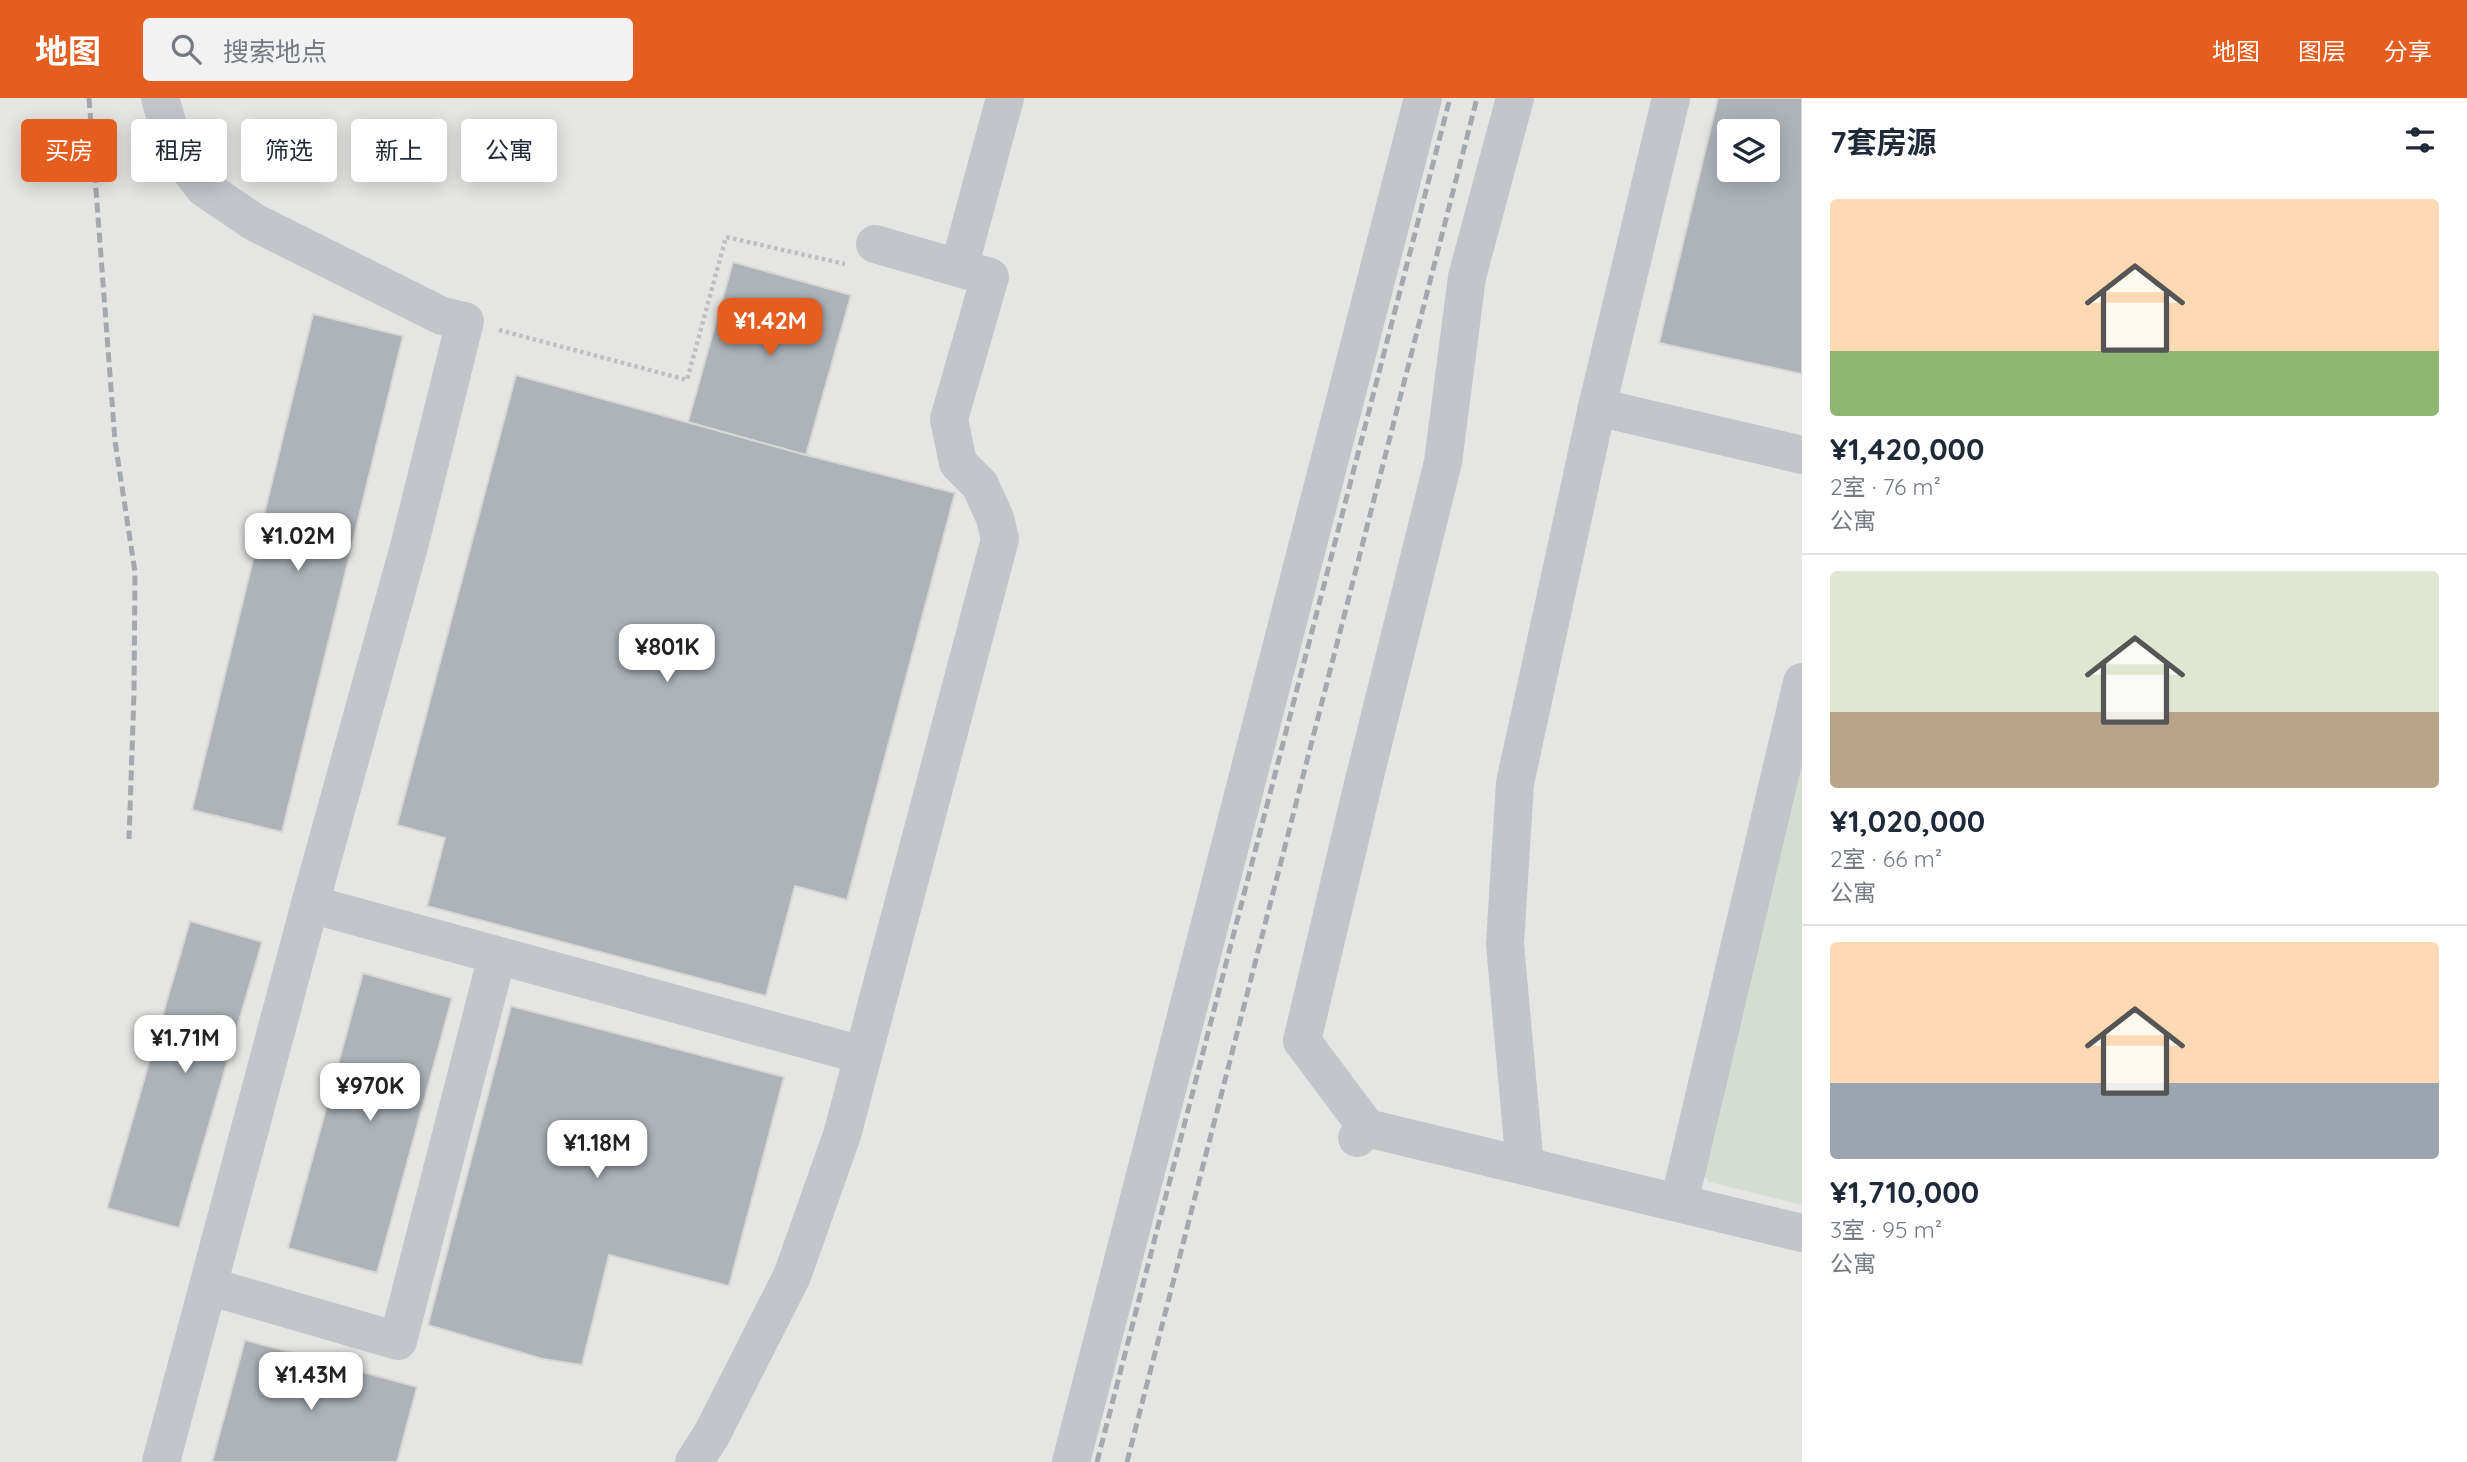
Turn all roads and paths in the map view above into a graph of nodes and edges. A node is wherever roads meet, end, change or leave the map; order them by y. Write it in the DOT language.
graph roads {
  1 [pos="160,98"];
  2 [pos="1005,98"];
  3 [pos="1423,98"];
  4 [pos="1515,98"];
  5 [pos="1671,98"];
  6 [pos="875,244"];
  7 [pos="959,268"];
  8 [pos="465,321"];
  9 [pos="1597,407"];
  10 [pos="1802,455"];
  11 [pos="1802,682"];
  12 [pos="1796,727"];
  13 [pos="310,904"];
  14 [pos="497,956"];
  15 [pos="862,1055"];
  16 [pos="1525,1166"];
  17 [pos="1679,1203"];
  18 [pos="1802,1233"];
  19 [pos="208,1286"];
  20 [pos="161,1462"];
  21 [pos="694,1462"];
  22 [pos="1072,1462"];
  1 -- 8 [label="lane"];
  2 -- 7 [label="lane"];
  3 -- 22 [label="lane"];
  4 -- 16 [label="lane"];
  5 -- 9 [label="lane"];
  6 -- 7 [label="lane"];
  6 -- 8 [label="path"];
  7 -- 15 [label="lane"];
  8 -- 13 [label="lane"];
  9 -- 10 [label="lane"];
  9 -- 16 [label="lane"];
  11 -- 12 [label="lane"];
  12 -- 17 [label="lane"];
  13 -- 14 [label="lane"];
  13 -- 19 [label="lane"];
  14 -- 15 [label="lane"];
  14 -- 19 [label="lane"];
  15 -- 21 [label="lane"];
  16 -- 17 [label="lane"];
  17 -- 18 [label="lane"];
  19 -- 20 [label="lane"];
}
